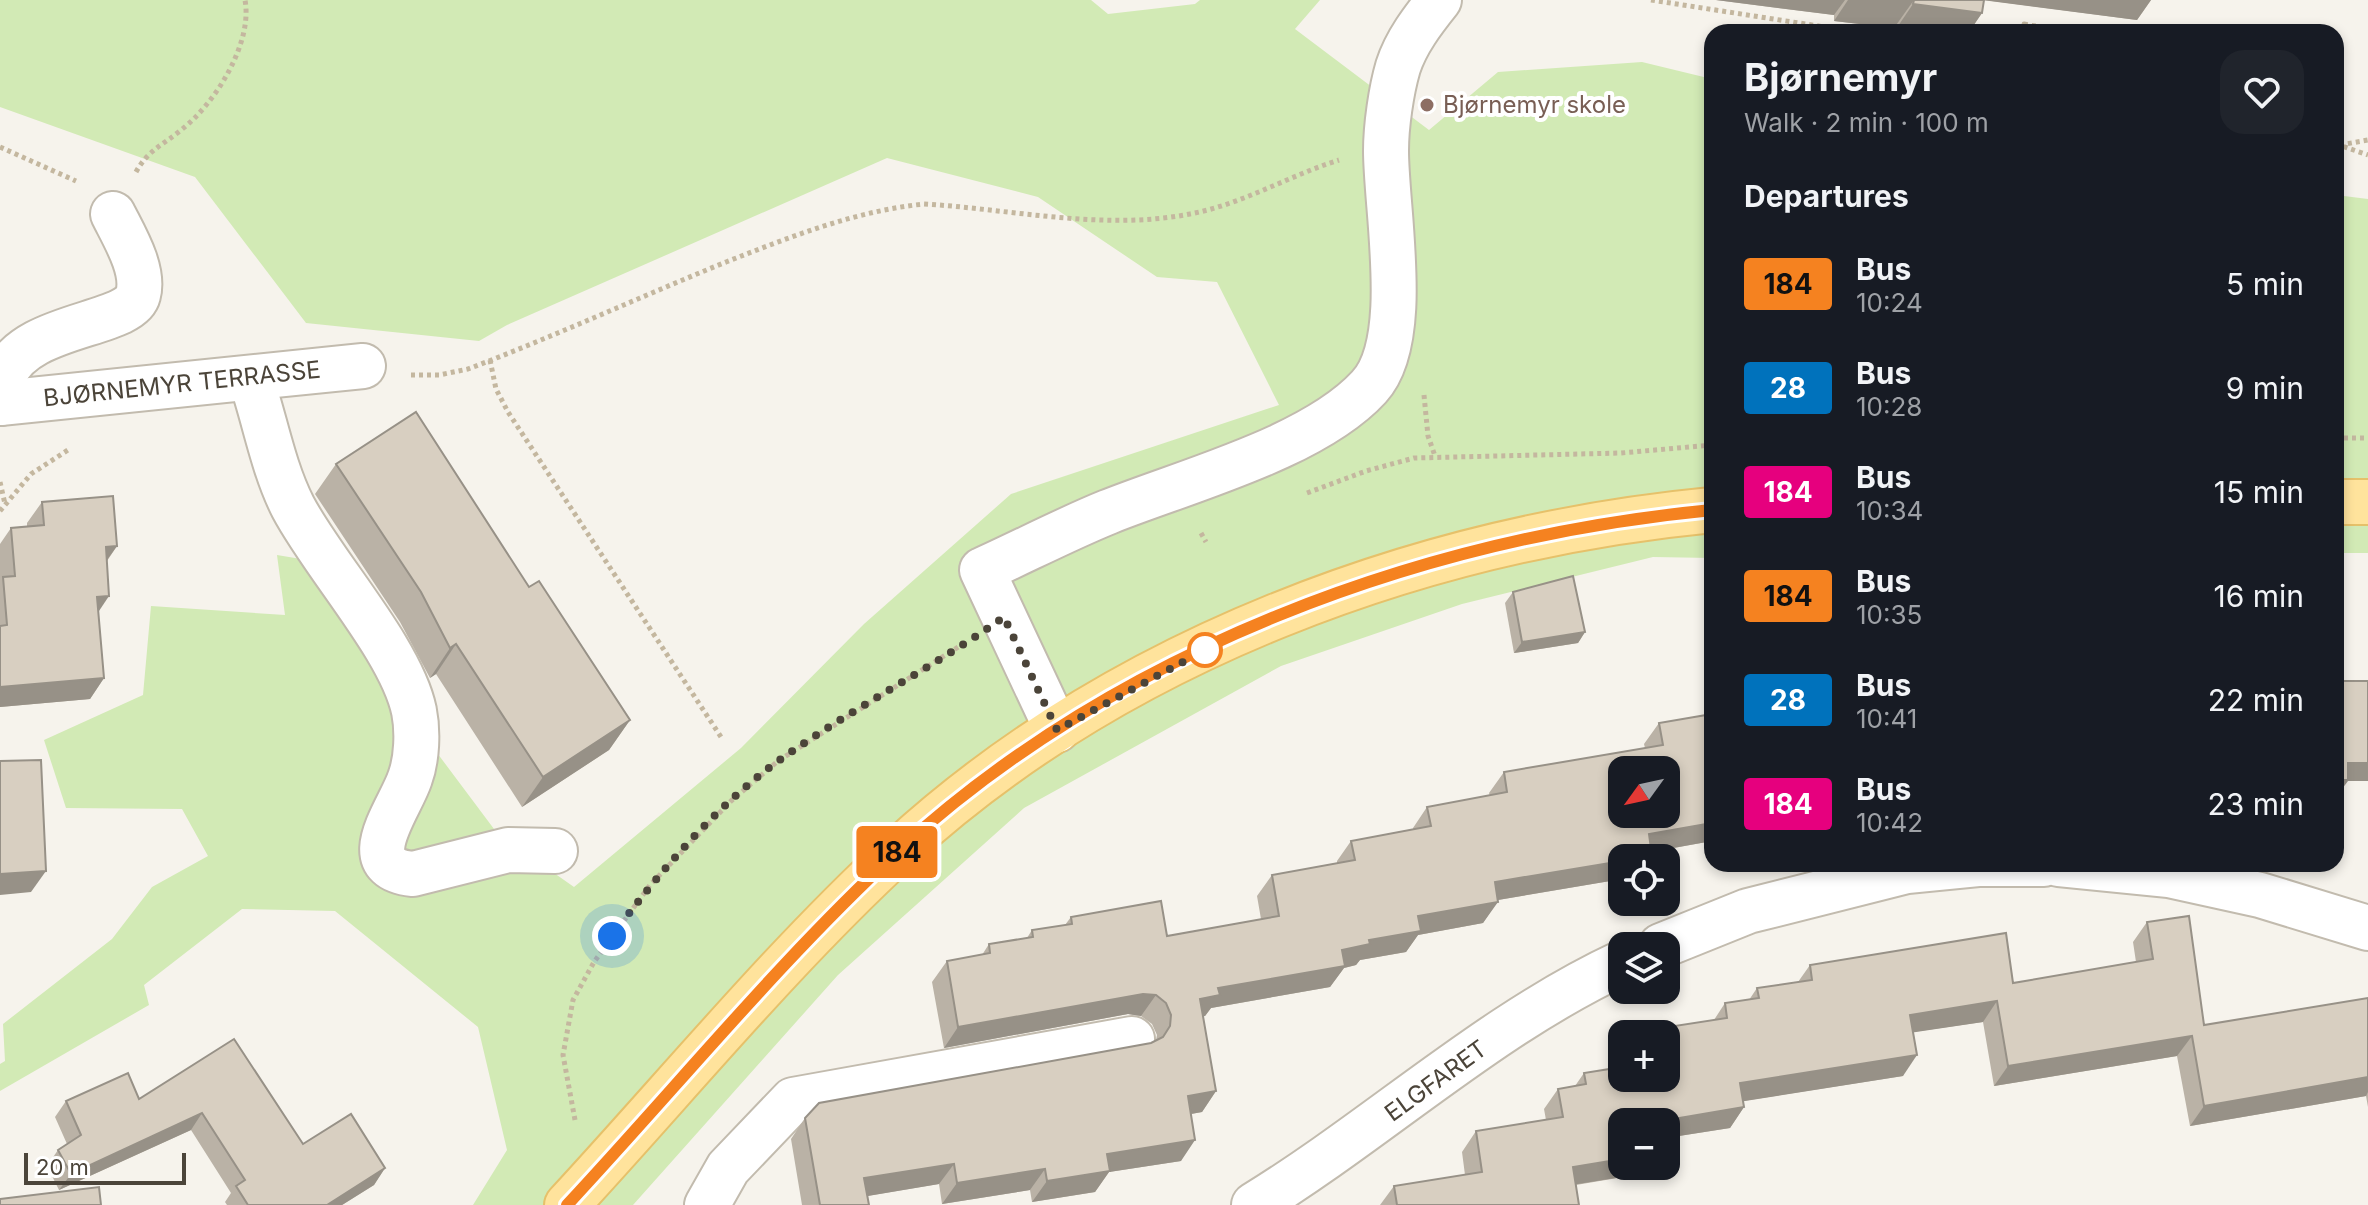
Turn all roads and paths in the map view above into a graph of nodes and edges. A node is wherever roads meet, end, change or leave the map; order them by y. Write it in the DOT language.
graph roads {
  1 [pos="245,0"];
  2 [pos="1439,0"];
  3 [pos="1651,0"];
  4 [pos="1806,24"];
  5 [pos="2368,140"];
  6 [pos="2344,143"];
  7 [pos="2344,146"];
  8 [pos="0,147"];
  9 [pos="1386,148"];
  10 [pos="2368,155"];
  11 [pos="113,214"];
  12 [pos="490,360"];
  13 [pos="363,366"];
  14 [pos="251,379"];
  15 [pos="1423,388"];
  16 [pos="0,403"];
  17 [pos="2344,438"];
  18 [pos="2368,438"];
  19 [pos="1704,446"];
  20 [pos="75,449"];
  21 [pos="1435,456"];
  22 [pos="0,482"];
  23 [pos="1297,497"];
  24 [pos="2344,502"];
  25 [pos="2368,502"];
  26 [pos="6,505"];
  27 [pos="0,511"];
  28 [pos="1704,511"];
  29 [pos="1215,528"];
  30 [pos="1201,533"];
  31 [pos="1187,538"];
  32 [pos="1206,542"];
  33 [pos="1004,617"];
  34 [pos="1057,730"];
  35 [pos="723,740"];
  36 [pos="555,851"];
  37 [pos="1903,872"];
  38 [pos="2139,872"];
  39 [pos="2368,928"];
  40 [pos="1680,938"];
  41 [pos="1608,971"];
  42 [pos="1132,1039"];
  43 [pos="577,1128"];
  44 [pos="567,1205"];
  45 [pos="707,1205"];
  46 [pos="1254,1205"];
  1 -- 11 [label="path"];
  2 -- 9 [label="street"];
  3 -- 4 [label="path"];
  5 -- 6 [label="path"];
  7 -- 10 [label="path"];
  8 -- 11 [label="path"];
  9 -- 12 [label="path"];
  9 -- 33 [label="street"];
  11 -- 16 [label="street"];
  12 -- 13 [label="path"];
  12 -- 35 [label="path"];
  13 -- 14 [label="street, BJØRNEMYR TERRASSE"];
  14 -- 16 [label="street, BJØRNEMYR TERRASSE"];
  14 -- 36 [label="street"];
  15 -- 21 [label="path"];
  17 -- 18 [label="path"];
  19 -- 21 [label="path"];
  20 -- 26 [label="path"];
  21 -- 23 [label="path"];
  22 -- 26 [label="path"];
  24 -- 25 [label="main road"];
  26 -- 27 [label="path"];
  28 -- 34 [label="main road"];
  29 -- 30 [label="path"];
  30 -- 31 [label="path"];
  30 -- 32 [label="path"];
  33 -- 34 [label="street"];
  33 -- 43 [label="path"];
  34 -- 44 [label="main road"];
  37 -- 40 [label="street"];
  38 -- 39 [label="street"];
  41 -- 46 [label="street, ELGFARET"];
  42 -- 45 [label="street"];
}
